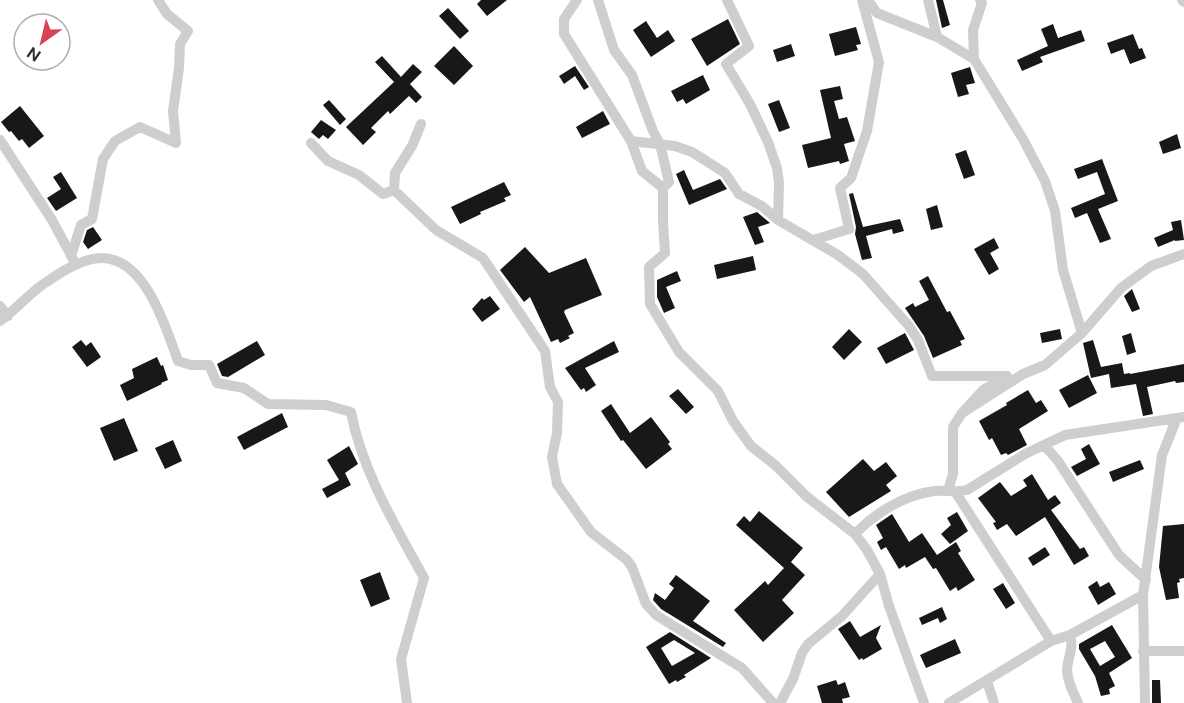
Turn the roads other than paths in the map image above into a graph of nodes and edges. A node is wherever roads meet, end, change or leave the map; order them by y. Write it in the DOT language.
graph roads {
  1 [pos="158,0"];
  2 [pos="577,0"];
  3 [pos="598,0"];
  4 [pos="727,0"];
  5 [pos="862,0"];
  6 [pos="868,0"];
  7 [pos="928,0"];
  8 [pos="980,0"];
  9 [pos="937,37"];
  10 [pos="974,59"];
  11 [pos="421,124"];
  12 [pos="0,140"];
  13 [pos="631,141"];
  14 [pos="311,143"];
  15 [pos="660,144"];
  16 [pos="663,188"];
  17 [pos="394,190"];
  18 [pos="778,220"];
  19 [pos="813,240"];
  20 [pos="1184,254"];
  21 [pos="74,260"];
  22 [pos="0,306"];
  23 [pos="4,318"];
  24 [pos="1082,333"];
  25 [pos="962,413"];
  26 [pos="1181,417"];
  27 [pos="1044,445"];
  28 [pos="952,491"];
  29 [pos="855,534"];
  30 [pos="880,574"];
  31 [pos="1146,580"];
  32 [pos="1143,595"];
  33 [pos="1070,635"];
  34 [pos="1051,641"];
  35 [pos="1143,651"];
  36 [pos="1184,651"];
  37 [pos="987,681"];
  38 [pos="407,703"];
  39 [pos="773,703"];
  40 [pos="780,703"];
  41 [pos="924,703"];
  42 [pos="949,703"];
  43 [pos="994,703"];
  44 [pos="1078,703"];
  45 [pos="1145,703"];
  1 -- 21 [label="street"];
  2 -- 13 [label="street"];
  3 -- 15 [label="street"];
  4 -- 18 [label="street"];
  5 -- 19 [label="street"];
  6 -- 9 [label="street"];
  7 -- 9 [label="street"];
  8 -- 10 [label="street"];
  9 -- 10 [label="street"];
  10 -- 24 [label="street"];
  11 -- 17 [label="street"];
  12 -- 21 [label="street"];
  13 -- 15 [label="street"];
  13 -- 16 [label="street"];
  14 -- 17 [label="street"];
  15 -- 16 [label="street"];
  15 -- 18 [label="street"];
  16 -- 29 [label="street"];
  17 -- 39 [label="street"];
  18 -- 19 [label="street"];
  19 -- 25 [label="street"];
  20 -- 24 [label="street"];
  21 -- 23 [label="street"];
  21 -- 38 [label="street"];
  22 -- 23 [label="street"];
  24 -- 25 [label="street"];
  25 -- 28 [label="street"];
  26 -- 27 [label="street"];
  26 -- 31 [label="street"];
  27 -- 28 [label="street"];
  27 -- 31 [label="street"];
  28 -- 29 [label="street"];
  28 -- 34 [label="street"];
  29 -- 30 [label="street"];
  30 -- 40 [label="street"];
  30 -- 41 [label="street"];
  31 -- 32 [label="street"];
  32 -- 33 [label="street"];
  32 -- 35 [label="street"];
  33 -- 34 [label="street"];
  33 -- 44 [label="street"];
  34 -- 37 [label="street"];
  35 -- 36 [label="street"];
  35 -- 45 [label="street"];
  37 -- 42 [label="street"];
  37 -- 43 [label="street"];
}
